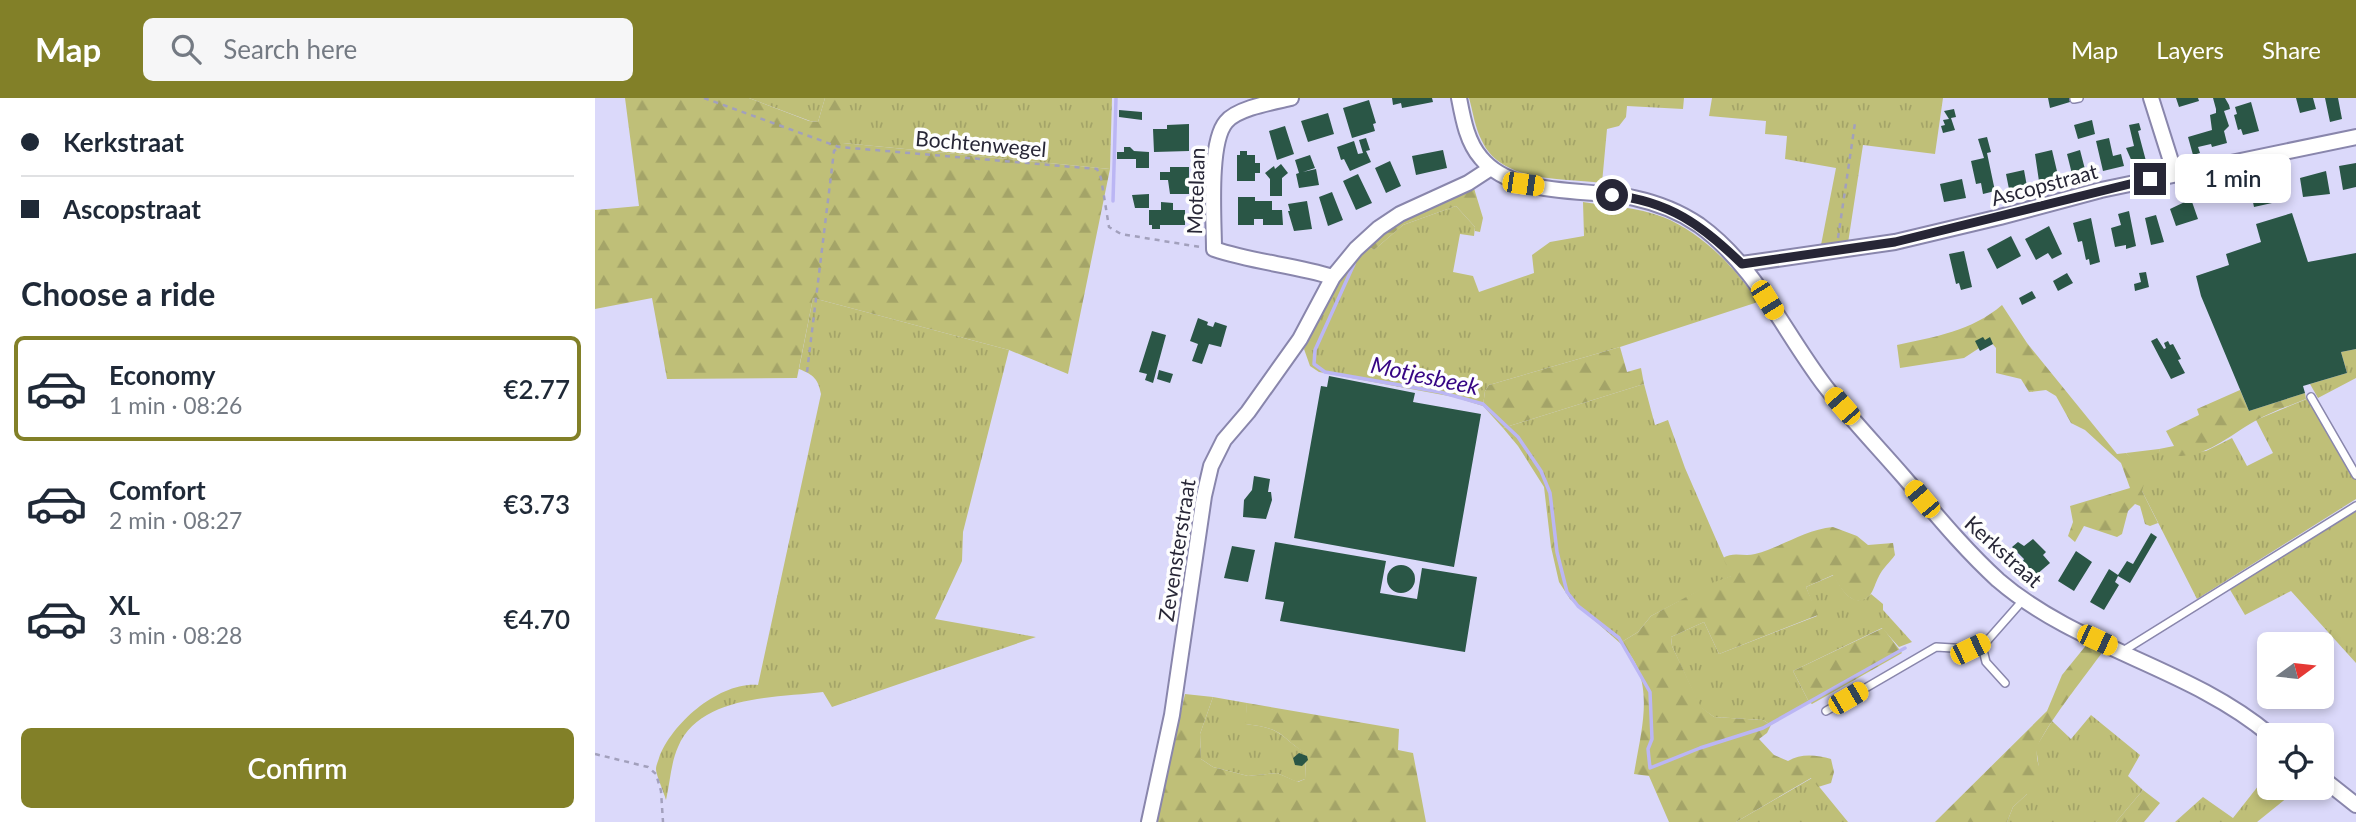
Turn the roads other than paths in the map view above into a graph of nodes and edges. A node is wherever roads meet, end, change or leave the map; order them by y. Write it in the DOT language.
graph roads {
  1 [pos="1291,98"];
  2 [pos="1459,98"];
  3 [pos="2151,98"];
  4 [pos="2356,137"];
  5 [pos="1491,168"];
  6 [pos="2175,174"];
  7 [pos="1742,264"];
  8 [pos="1333,277"];
  9 [pos="2311,397"];
  10 [pos="2356,475"];
  11 [pos="2356,506"];
  12 [pos="2024,599"];
  13 [pos="1987,640"];
  14 [pos="2122,652"];
  15 [pos="2005,683"];
  16 [pos="1826,711"];
  17 [pos="2257,726"];
  18 [pos="2334,788"];
  19 [pos="2356,805"];
  20 [pos="1149,822"];
  1 -- 8 [label="street, Motelaan"];
  2 -- 5 [label="street, Kerkstraat"];
  3 -- 6 [label="street"];
  4 -- 6 [label="street, Ascopstraat"];
  5 -- 7 [label="street, Kerkstraat"];
  5 -- 8 [label="street, Zevensterstraat"];
  6 -- 7 [label="street, Ascopstraat"];
  7 -- 12 [label="street, Kerkstraat"];
  8 -- 20 [label="street, Zevensterstraat"];
  9 -- 10 [label="lane"];
  11 -- 14 [label="lane"];
  12 -- 13 [label="lane"];
  12 -- 14 [label="street, Kerkstraat"];
  13 -- 15 [label="lane"];
  13 -- 16 [label="lane"];
  14 -- 17 [label="street, Kerkstraat"];
  18 -- 19 [label="street"];
}
